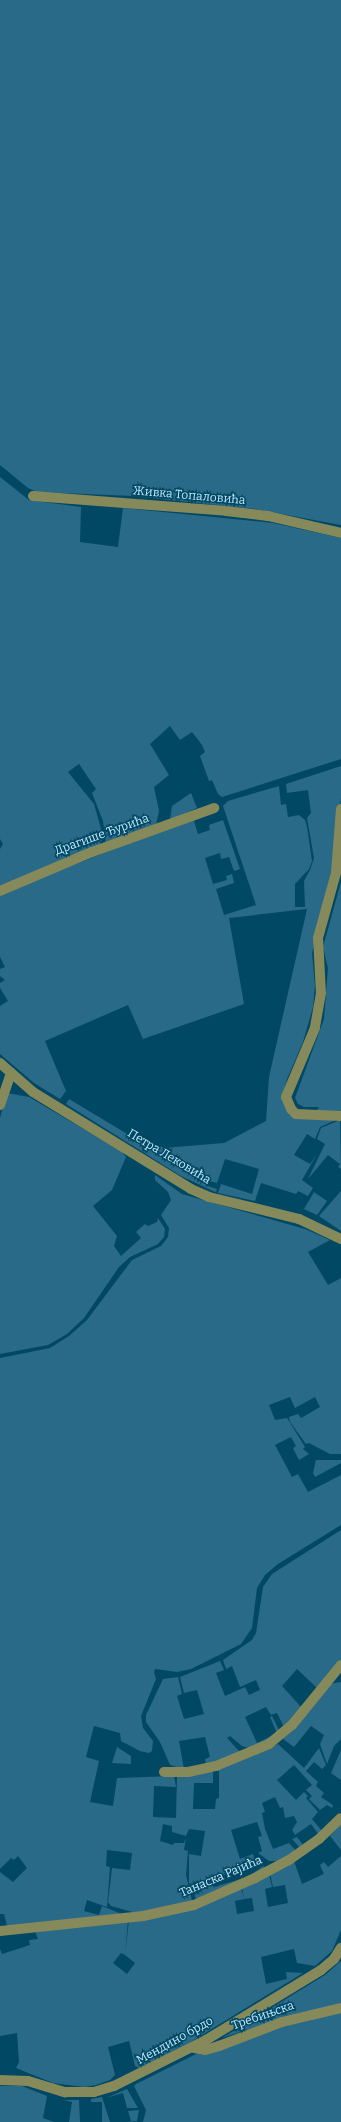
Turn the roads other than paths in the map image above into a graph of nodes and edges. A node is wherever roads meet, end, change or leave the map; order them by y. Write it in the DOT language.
graph roads {
  1 [pos="33,496"];
  2 [pos="341,534"];
  3 [pos="214,808"];
  4 [pos="341,809"];
  5 [pos="0,890"];
  6 [pos="0,1063"];
  7 [pos="11,1073"];
  8 [pos="0,1105"];
  9 [pos="341,1116"];
  10 [pos="341,1239"];
  11 [pos="341,1665"];
  12 [pos="164,1772"];
  13 [pos="341,1818"];
  14 [pos="0,1931"];
  15 [pos="341,1948"];
  16 [pos="341,2008"];
  17 [pos="194,2048"];
  18 [pos="0,2080"];
  1 -- 2 [label="street, Живка Топаловића"];
  3 -- 5 [label="street, Драгише Ђурића"];
  4 -- 9 [label="street"];
  6 -- 7 [label="street, Петра Лековића"];
  7 -- 8 [label="street"];
  7 -- 10 [label="street, Петра Лековића"];
  11 -- 12 [label="street"];
  13 -- 14 [label="street, Танаска Рајића"];
  15 -- 17 [label="street, Мендино брдо"];
  16 -- 17 [label="street, Требињска"];
  17 -- 18 [label="street, Мендино брдо"];
}
